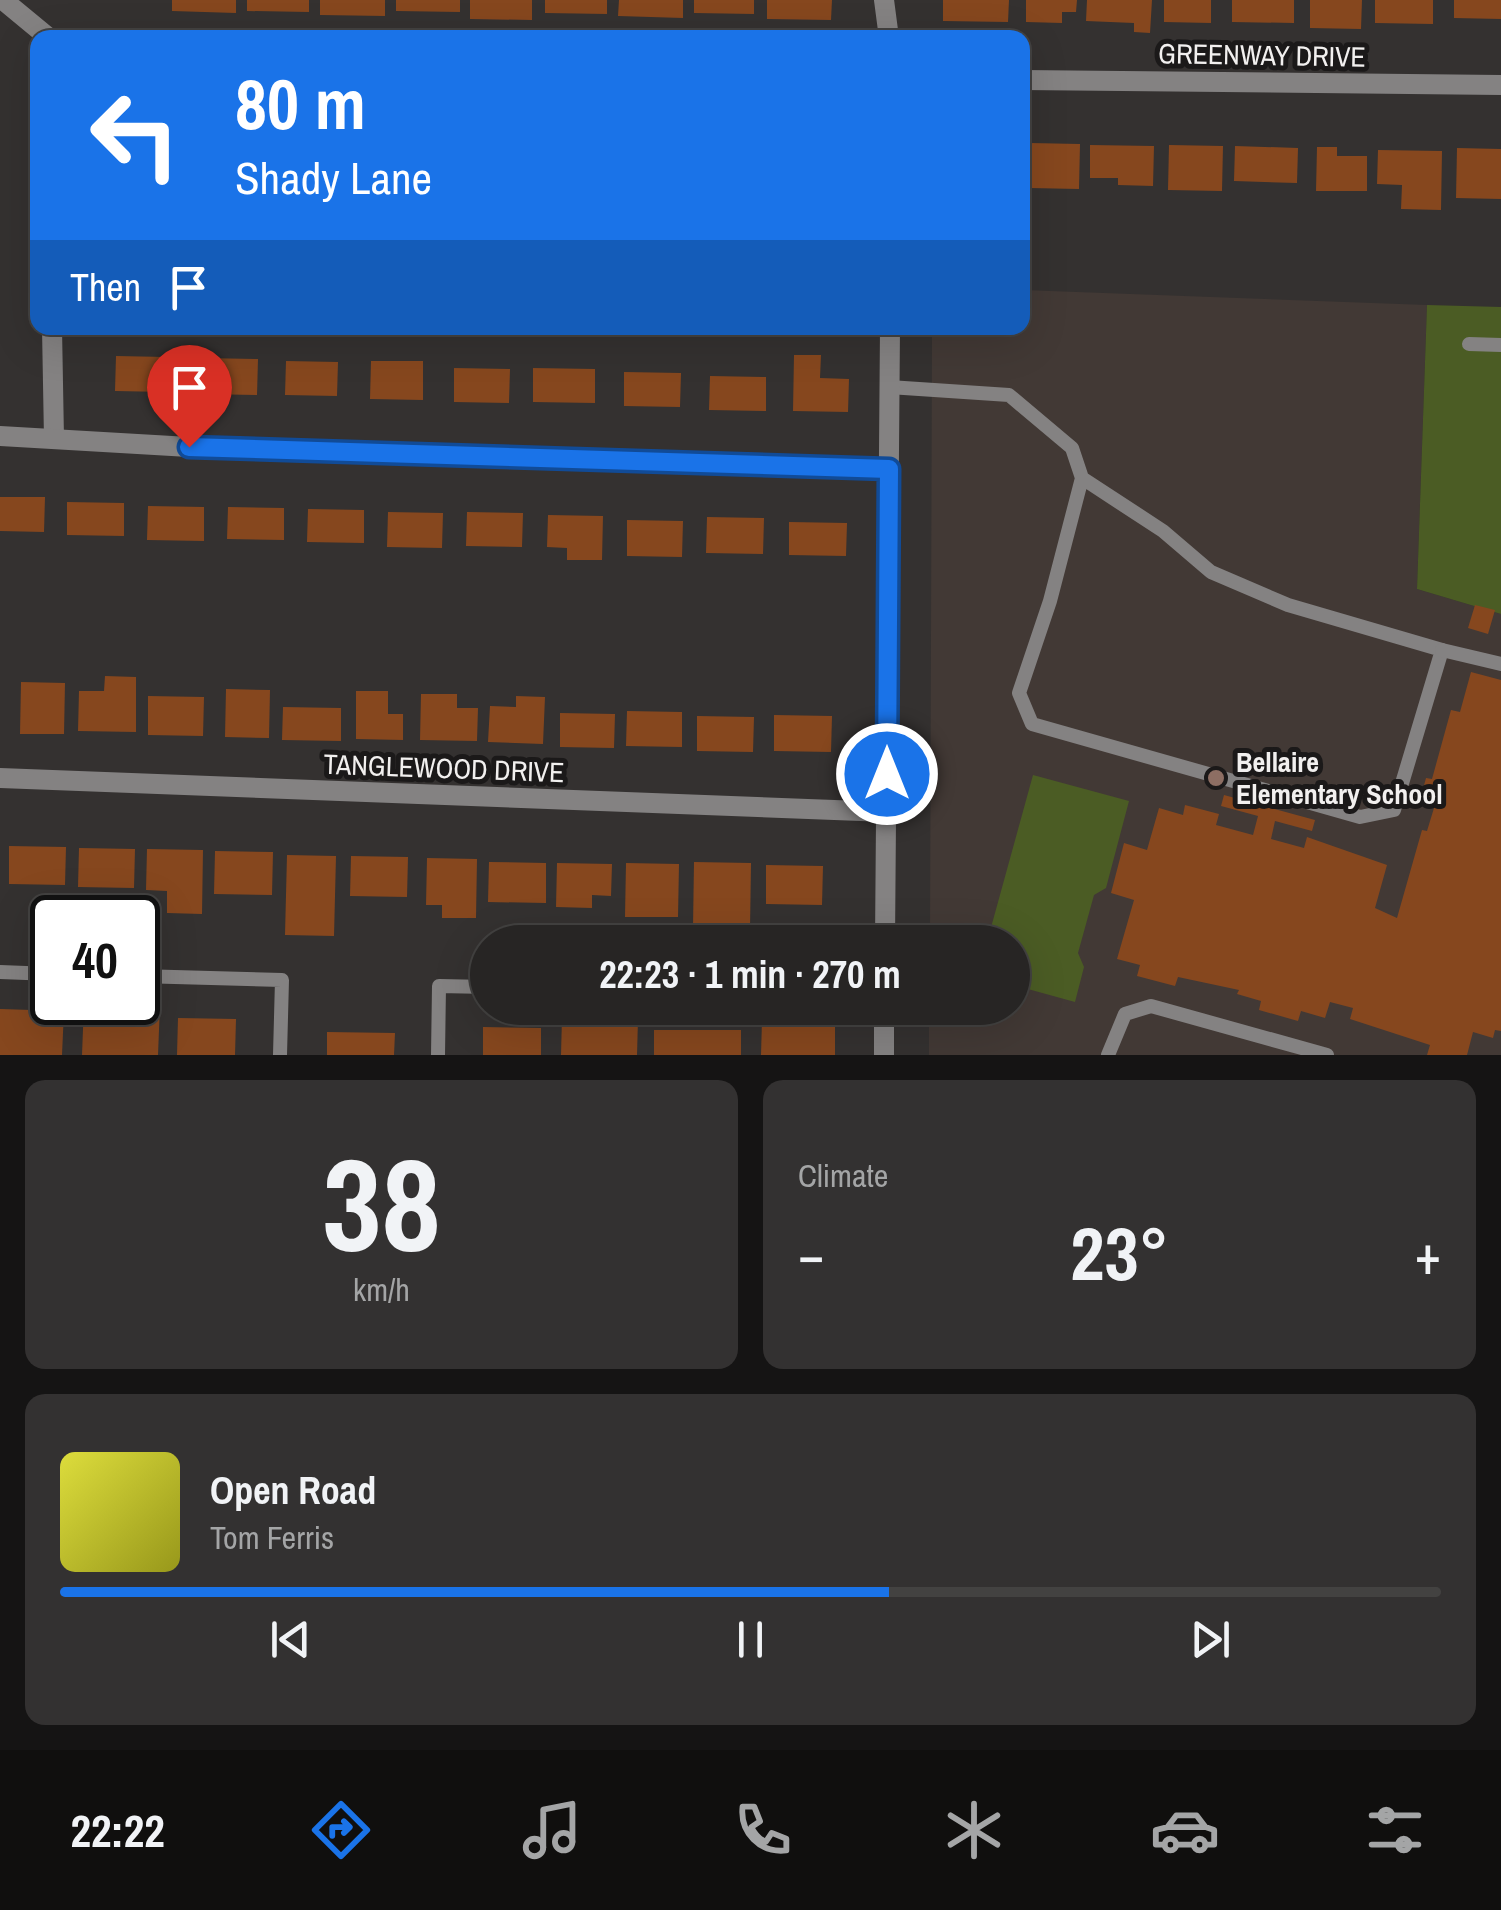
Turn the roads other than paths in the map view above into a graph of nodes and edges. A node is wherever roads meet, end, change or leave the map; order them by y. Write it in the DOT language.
graph roads {
  1 [pos="2,0"];
  2 [pos="884,0"];
  3 [pos="38,30"];
  4 [pos="888,30"];
  5 [pos="1030,80"];
  6 [pos="1501,85"];
  7 [pos="52,335"];
  8 [pos="890,335"];
  9 [pos="1469,344"];
  10 [pos="1501,345"];
  11 [pos="889,388"];
  12 [pos="0,436"];
  13 [pos="54,439"];
  14 [pos="889,469"];
  15 [pos="1082,478"];
  16 [pos="1442,650"];
  17 [pos="1501,664"];
  18 [pos="0,778"];
  19 [pos="887,812"];
  20 [pos="885,925"];
  21 [pos="0,972"];
  22 [pos="30,973"];
  23 [pos="160,977"];
  24 [pos="470,987"];
  25 [pos="884,1025"];
  26 [pos="280,1055"];
  27 [pos="438,1055"];
  28 [pos="884,1055"];
  29 [pos="1108,1055"];
  30 [pos="1327,1055"];
  1 -- 3 [label="street"];
  2 -- 4 [label="street"];
  5 -- 6 [label="street, GREENWAY DRIVE"];
  7 -- 13 [label="street"];
  8 -- 11 [label="street"];
  9 -- 10 [label="lane"];
  11 -- 14 [label="street"];
  11 -- 15 [label="lane"];
  12 -- 13 [label="street"];
  13 -- 14 [label="street"];
  14 -- 19 [label="street"];
  15 -- 16 [label="lane"];
  15 -- 16 [label="lane"];
  16 -- 17 [label="lane"];
  18 -- 19 [label="street, TANGLEWOOD DRIVE"];
  19 -- 20 [label="street"];
  21 -- 22 [label="lane"];
  23 -- 26 [label="lane"];
  24 -- 27 [label="lane"];
  25 -- 28 [label="street"];
  29 -- 30 [label="lane"];
}
